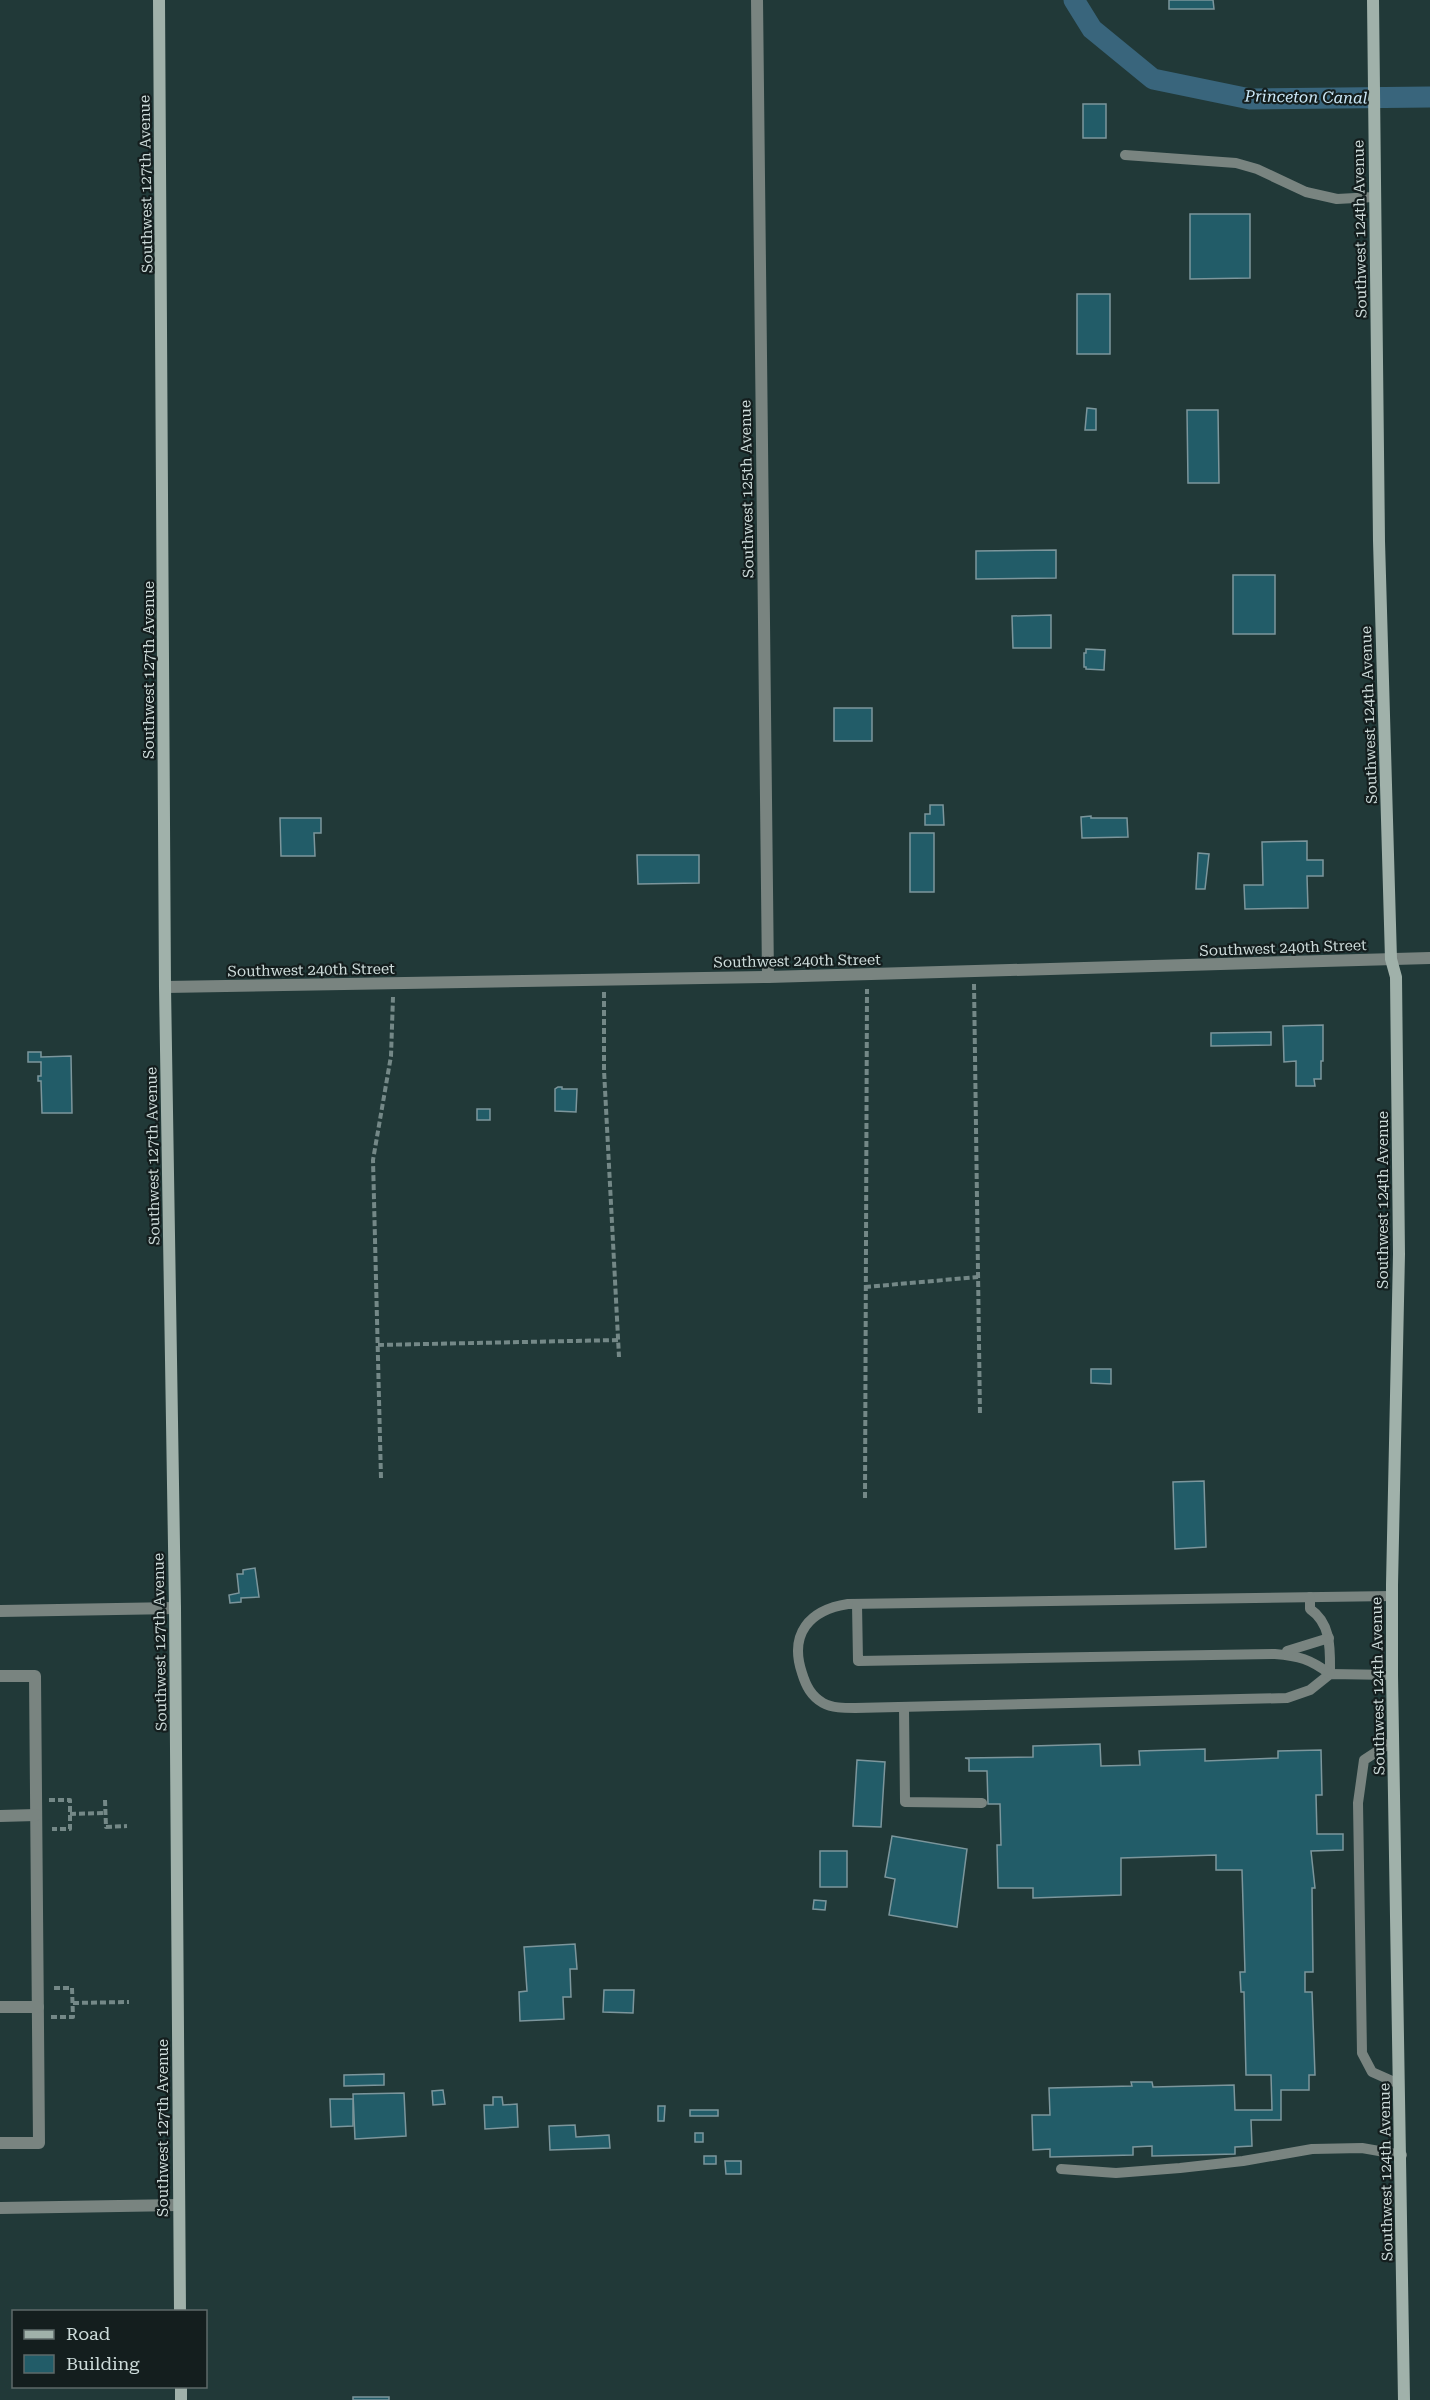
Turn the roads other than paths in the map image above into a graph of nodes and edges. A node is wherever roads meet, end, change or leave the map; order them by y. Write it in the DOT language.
graph roads {
  1 [pos="159,0"];
  2 [pos="757,0"];
  3 [pos="1373,0"];
  4 [pos="1125,155"];
  5 [pos="1374,197"];
  6 [pos="1430,958"];
  7 [pos="1391,959"];
  8 [pos="768,977"];
  9 [pos="165,987"];
  10 [pos="1392,1596"];
  11 [pos="1310,1597"];
  12 [pos="857,1604"];
  13 [pos="175,1608"];
  14 [pos="0,1611"];
  15 [pos="1329,1638"];
  16 [pos="1275,1654"];
  17 [pos="1330,1674"];
  18 [pos="0,1676"];
  19 [pos="1392,1676"];
  20 [pos="904,1707"];
  21 [pos="1393,1741"];
  22 [pos="982,1803"];
  23 [pos="36,1815"];
  24 [pos="0,1816"];
  25 [pos="0,2007"];
  26 [pos="38,2007"];
  27 [pos="1399,2084"];
  28 [pos="0,2143"];
  29 [pos="1401,2155"];
  30 [pos="1061,2169"];
  31 [pos="179,2205"];
  32 [pos="0,2208"];
  33 [pos="180,2310"];
  34 [pos="1404,2400"];
  1 -- 9 [label="street, Southwest 127th Avenue"];
  2 -- 8 [label="street, Southwest 125th Avenue"];
  3 -- 5 [label="street, Southwest 124th Avenue"];
  4 -- 5 [label="lane"];
  5 -- 7 [label="street, Southwest 124th Avenue"];
  6 -- 7 [label="street, Southwest 240th Street"];
  7 -- 8 [label="street, Southwest 240th Street"];
  7 -- 10 [label="street, Southwest 124th Avenue"];
  8 -- 9 [label="street, Southwest 240th Street"];
  9 -- 13 [label="street, Southwest 127th Avenue"];
  10 -- 11 [label="lane"];
  10 -- 19 [label="street, Southwest 124th Avenue"];
  11 -- 12 [label="lane"];
  11 -- 15 [label="lane"];
  12 -- 16 [label="lane"];
  12 -- 20 [label="lane"];
  13 -- 14 [label="street"];
  13 -- 31 [label="street, Southwest 127th Avenue"];
  15 -- 16 [label="lane"];
  15 -- 17 [label="lane"];
  16 -- 17 [label="lane"];
  17 -- 19 [label="lane"];
  17 -- 20 [label="lane"];
  18 -- 23 [label="street"];
  19 -- 21 [label="street, Southwest 124th Avenue"];
  20 -- 22 [label="lane"];
  21 -- 27 [label="street, Southwest 124th Avenue"];
  21 -- 27 [label="lane"];
  23 -- 24 [label="street"];
  23 -- 26 [label="street"];
  25 -- 26 [label="street"];
  26 -- 28 [label="street"];
  27 -- 29 [label="street, Southwest 124th Avenue"];
  29 -- 30 [label="lane"];
  29 -- 34 [label="street, Southwest 124th Avenue"];
  31 -- 32 [label="street"];
  31 -- 33 [label="street, Southwest 127th Avenue"];
}
